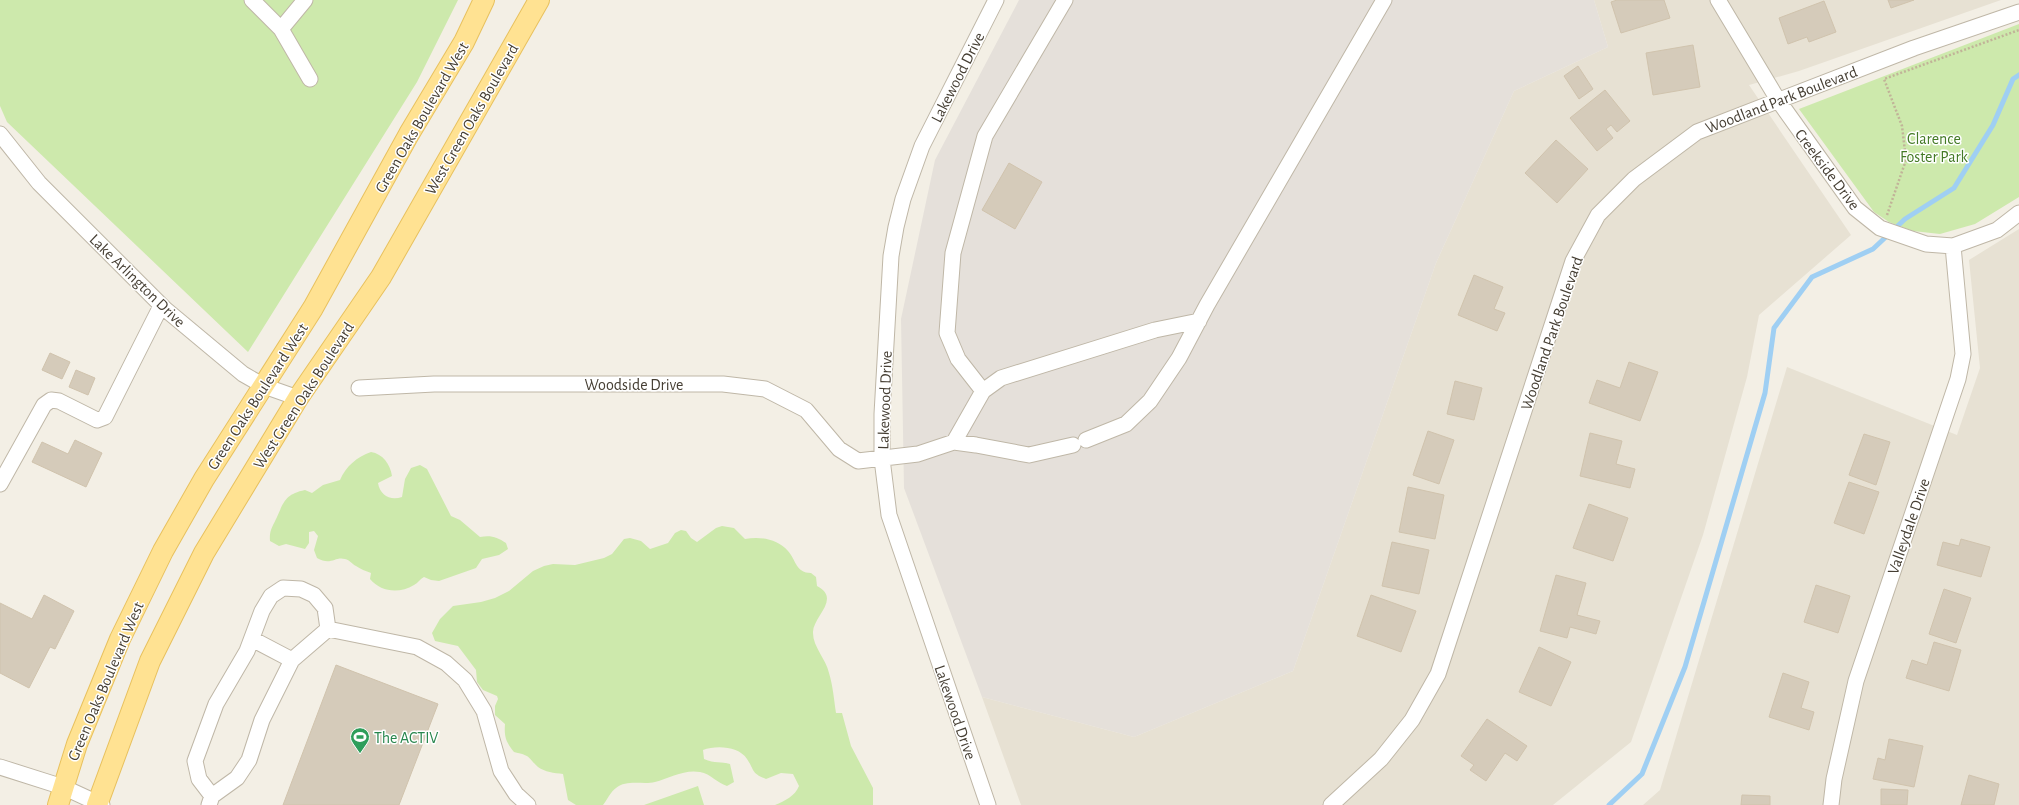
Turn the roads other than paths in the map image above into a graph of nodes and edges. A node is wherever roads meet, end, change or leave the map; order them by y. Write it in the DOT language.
graph roads {
  1 [pos="252,0"];
  2 [pos="305,0"];
  3 [pos="484,0"];
  4 [pos="539,0"];
  5 [pos="996,0"];
  6 [pos="1065,0"];
  7 [pos="1384,0"];
  8 [pos="1718,0"];
  9 [pos="2019,12"];
  10 [pos="281,29"];
  11 [pos="310,79"];
  12 [pos="1778,100"];
  13 [pos="0,134"];
  14 [pos="2019,214"];
  15 [pos="1953,246"];
  16 [pos="161,306"];
  17 [pos="1199,321"];
  18 [pos="264,386"];
  19 [pos="359,388"];
  20 [pos="983,391"];
  21 [pos="298,398"];
  22 [pos="954,442"];
  23 [pos="882,459"];
  24 [pos="0,484"];
  25 [pos="328,629"];
  26 [pos="252,639"];
  27 [pos="292,660"];
  28 [pos="0,767"];
  29 [pos="60,796"];
  30 [pos="211,800"];
  31 [pos="99,805"];
  32 [pos="528,805"];
  33 [pos="988,805"];
  34 [pos="1331,805"];
  35 [pos="1831,805"];
  1 -- 10 [label="street"];
  2 -- 10 [label="street"];
  3 -- 18 [label="main road, Green Oaks Boulevard West"];
  4 -- 21 [label="main road, West Green Oaks Boulevard"];
  5 -- 23 [label="street, Lakewood Drive"];
  6 -- 20 [label="street"];
  7 -- 17 [label="street"];
  8 -- 12 [label="street, Creekside Drive"];
  9 -- 12 [label="street, Woodland Park Boulevard"];
  10 -- 11 [label="street"];
  12 -- 15 [label="street, Creekside Drive"];
  12 -- 34 [label="street, Woodland Park Boulevard"];
  13 -- 16 [label="street, Lake Arlington Drive"];
  14 -- 15 [label="street, Creekside Drive"];
  15 -- 35 [label="street, Valleydale Drive"];
  16 -- 18 [label="street, Lake Arlington Drive"];
  16 -- 24 [label="street"];
  17 -- 20 [label="street"];
  17 -- 22 [label="street"];
  18 -- 21 [label="street, Lake Arlington Drive"];
  18 -- 29 [label="main road, Green Oaks Boulevard West"];
  19 -- 23 [label="street, Woodside Drive"];
  20 -- 22 [label="street"];
  21 -- 31 [label="main road, West Green Oaks Boulevard"];
  22 -- 23 [label="street, Woodside Drive"];
  23 -- 33 [label="street, Lakewood Drive"];
  25 -- 26 [label="street"];
  25 -- 27 [label="street"];
  25 -- 32 [label="street"];
  26 -- 27 [label="street"];
  26 -- 30 [label="street"];
  27 -- 30 [label="street"];
  28 -- 29 [label="street"];
  29 -- 31 [label="street"];
}
